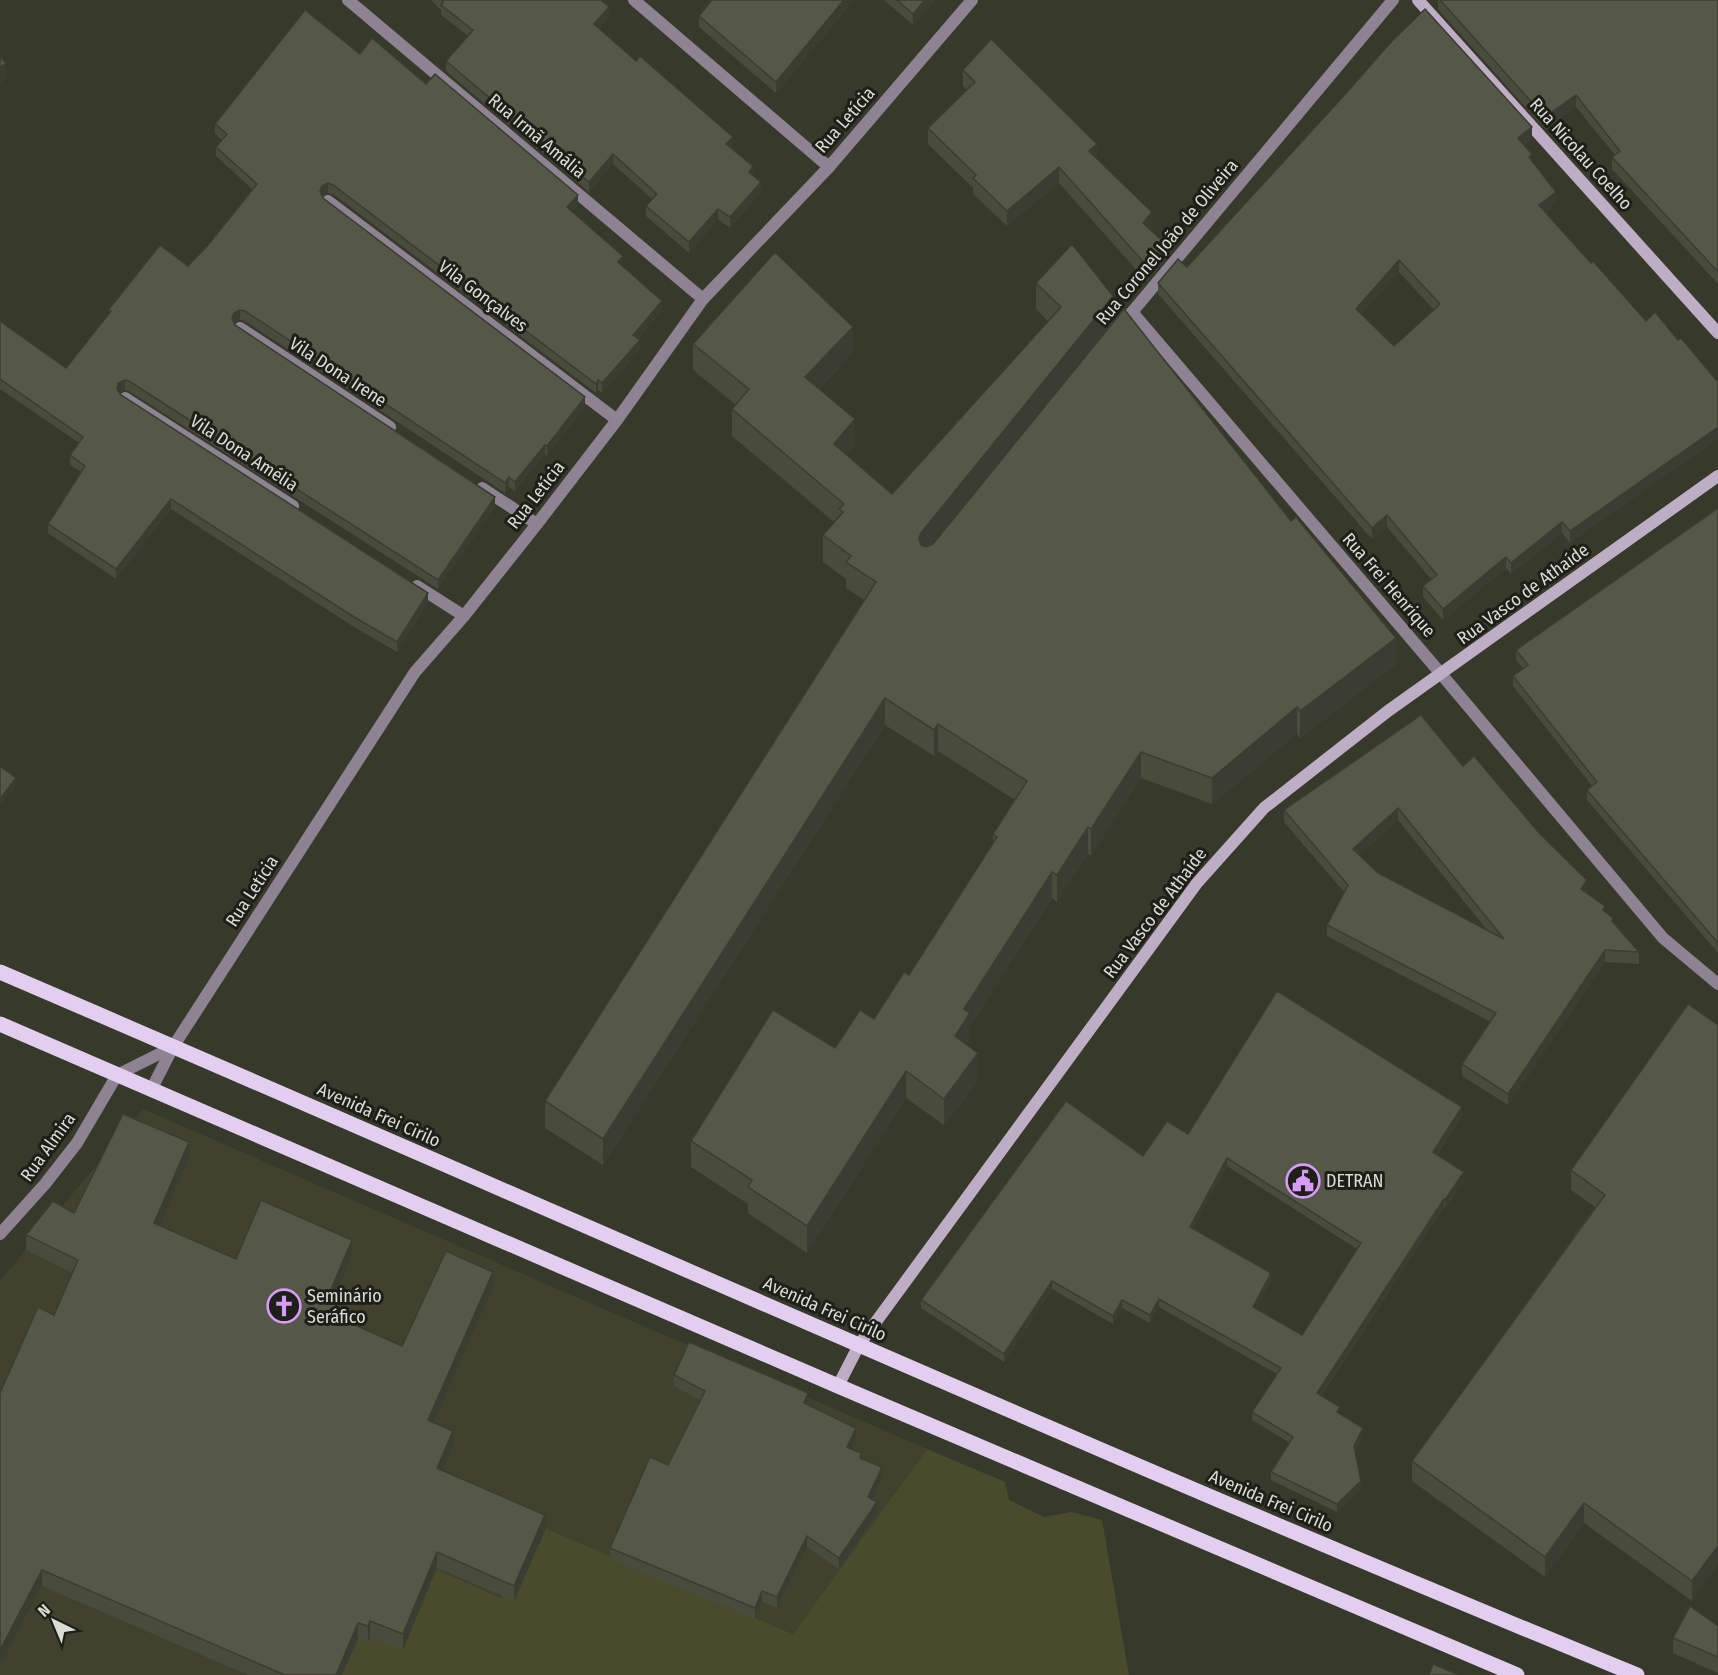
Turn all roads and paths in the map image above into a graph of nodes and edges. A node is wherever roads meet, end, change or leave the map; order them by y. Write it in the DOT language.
graph roads {
  1 [pos="348,0"];
  2 [pos="634,0"];
  3 [pos="972,0"];
  4 [pos="1393,0"];
  5 [pos="1418,0"];
  6 [pos="829,167"];
  7 [pos="328,201"];
  8 [pos="703,300"];
  9 [pos="1132,312"];
  10 [pos="240,328"];
  11 [pos="1117,330"];
  12 [pos="1718,333"];
  13 [pos="125,398"];
  14 [pos="617,420"];
  15 [pos="399,433"];
  16 [pos="1718,476"];
  17 [pos="468,478"];
  18 [pos="304,513"];
  19 [pos="537,524"];
  20 [pos="404,578"];
  21 [pos="464,616"];
  22 [pos="1442,675"];
  23 [pos="0,972"];
  24 [pos="1718,984"];
  25 [pos="0,1024"];
  26 [pos="173,1047"];
  27 [pos="117,1075"];
  28 [pos="151,1090"];
  29 [pos="0,1234"];
  30 [pos="859,1345"];
  31 [pos="838,1386"];
  32 [pos="1517,1675"];
  33 [pos="1637,1675"];
  1 -- 8 [label="street, Rua Irmã Amália"];
  2 -- 6 [label="street"];
  3 -- 6 [label="street, Rua Letícia"];
  4 -- 9 [label="street, Rua Coronel João de Oliveira"];
  5 -- 12 [label="street, Rua Nicolau Coelho"];
  6 -- 8 [label="street, Rua Letícia"];
  7 -- 14 [label="street, Vila Gonçalves"];
  8 -- 14 [label="street, Rua Letícia"];
  9 -- 11 [label="street, Rua Coronel João de Oliveira"];
  9 -- 22 [label="street, Rua Frei Henrique"];
  10 -- 15 [label="street, Vila Dona Irene"];
  13 -- 18 [label="street, Vila Dona Amélia"];
  14 -- 19 [label="street, Rua Letícia"];
  16 -- 22 [label="street, Rua Vasco de Athaíde"];
  17 -- 19 [label="street"];
  19 -- 21 [label="street, Rua Letícia"];
  20 -- 21 [label="street"];
  21 -- 26 [label="street, Rua Letícia"];
  22 -- 24 [label="street, Rua Frei Henrique"];
  22 -- 30 [label="street, Rua Vasco de Athaíde"];
  23 -- 26 [label="main road, Avenida Frei Cirilo"];
  25 -- 27 [label="main road"];
  26 -- 27 [label="street"];
  26 -- 28 [label="street, Rua Letícia"];
  26 -- 30 [label="main road, Avenida Frei Cirilo"];
  27 -- 28 [label="main road"];
  27 -- 29 [label="street, Rua Almira"];
  28 -- 31 [label="main road"];
  30 -- 31 [label="street, Rua Vasco de Athaíde"];
  30 -- 33 [label="main road, Avenida Frei Cirilo"];
  31 -- 32 [label="main road"];
}
